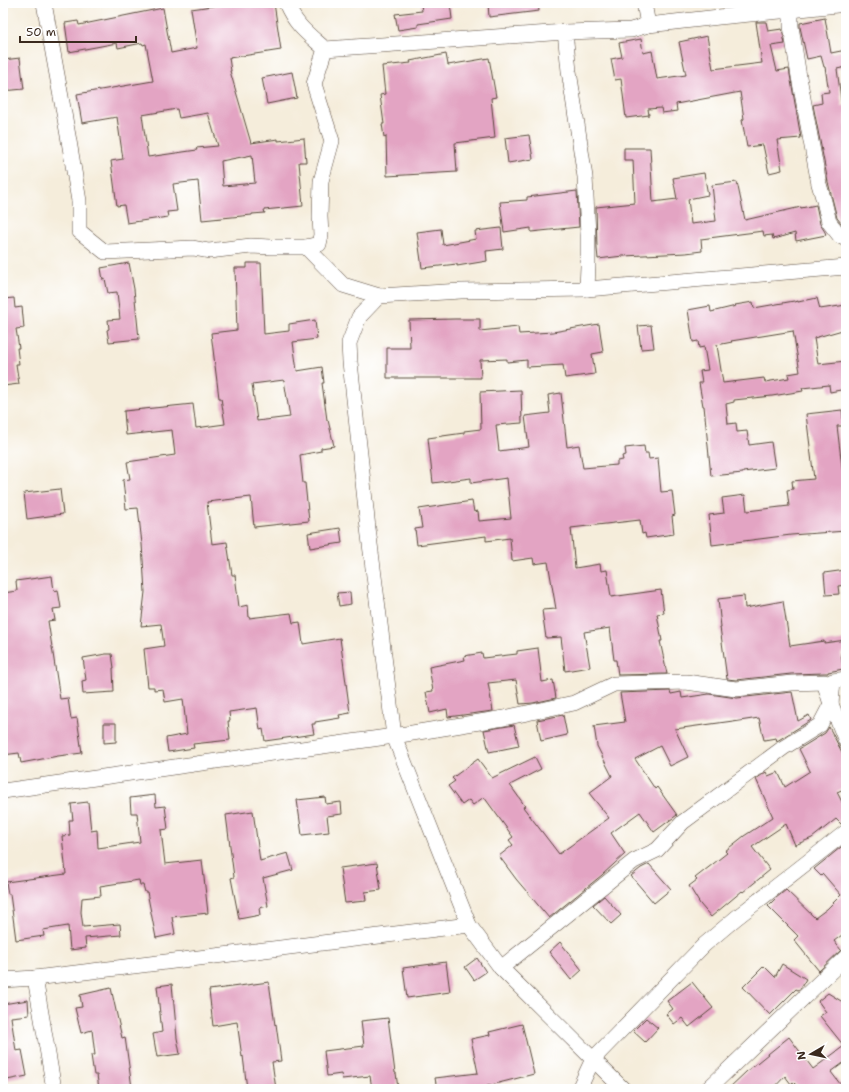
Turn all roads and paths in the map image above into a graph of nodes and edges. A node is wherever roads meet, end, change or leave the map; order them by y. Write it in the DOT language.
graph roads {
  1 [pos="44,3"];
  2 [pos="286,3"];
  3 [pos="644,3"];
  4 [pos="846,4"];
  5 [pos="791,10"];
  6 [pos="648,25"];
  7 [pos="565,32"];
  8 [pos="325,49"];
  9 [pos="846,239"];
  10 [pos="306,246"];
  11 [pos="846,267"];
  12 [pos="587,289"];
  13 [pos="379,296"];
  14 [pos="846,678"];
  15 [pos="831,704"];
  16 [pos="394,736"];
  17 [pos="846,740"];
  18 [pos="3,791"];
  19 [pos="846,832"];
  20 [pos="468,925"];
  21 [pos="846,957"];
  22 [pos="501,968"];
  23 [pos="35,978"];
  24 [pos="3,980"];
  25 [pos="593,1059"];
  26 [pos="54,1089"];
  27 [pos="579,1089"];
  28 [pos="623,1089"];
  29 [pos="708,1089"];
  1 -- 10 [label="street"];
  2 -- 8 [label="street"];
  3 -- 6 [label="street"];
  4 -- 5 [label="street"];
  5 -- 6 [label="street"];
  5 -- 9 [label="street"];
  6 -- 7 [label="street"];
  7 -- 8 [label="street"];
  7 -- 12 [label="street"];
  8 -- 10 [label="street"];
  10 -- 13 [label="street"];
  11 -- 12 [label="street"];
  12 -- 13 [label="street"];
  13 -- 16 [label="street"];
  14 -- 15 [label="street"];
  15 -- 16 [label="street"];
  15 -- 17 [label="street"];
  15 -- 22 [label="street"];
  16 -- 18 [label="street"];
  16 -- 20 [label="street"];
  19 -- 25 [label="street"];
  20 -- 22 [label="street"];
  20 -- 23 [label="street"];
  21 -- 29 [label="street"];
  22 -- 25 [label="street"];
  23 -- 24 [label="street"];
  23 -- 26 [label="street"];
  25 -- 27 [label="street"];
  25 -- 28 [label="street"];
}
